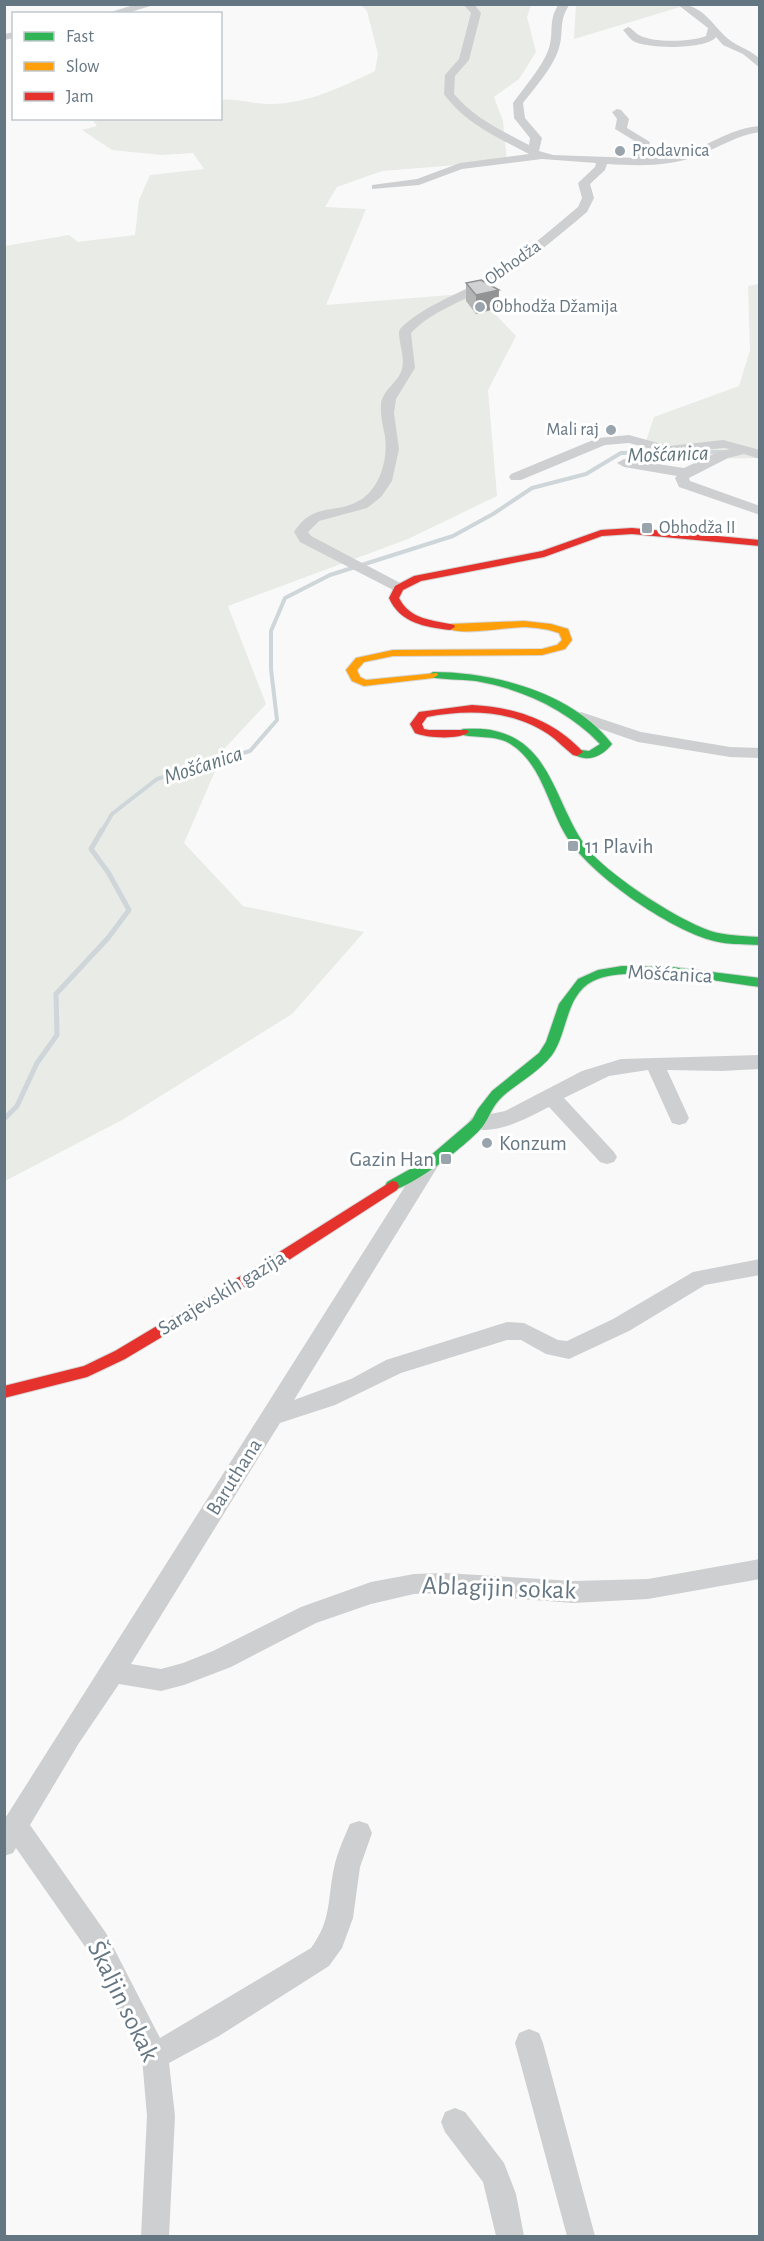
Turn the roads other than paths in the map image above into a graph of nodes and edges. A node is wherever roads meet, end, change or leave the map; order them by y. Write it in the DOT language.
graph roads {
  1 [pos="152,4"];
  2 [pos="468,4"];
  3 [pos="565,4"];
  4 [pos="682,4"];
  5 [pos="118,12"];
  6 [pos="713,27"];
  7 [pos="628,30"];
  8 [pos="759,45"];
  9 [pos="741,49"];
  10 [pos="759,65"];
  11 [pos="616,112"];
  12 [pos="759,129"];
  13 [pos="538,154"];
  14 [pos="641,160"];
  15 [pos="602,161"];
  16 [pos="376,187"];
  17 [pos="744,450"];
  18 [pos="759,455"];
  19 [pos="624,464"];
  20 [pos="686,473"];
  21 [pos="516,477"];
  22 [pos="759,511"];
  23 [pos="759,543"];
  24 [pos="399,588"];
  25 [pos="581,717"];
  26 [pos="759,753"];
  27 [pos="759,941"];
  28 [pos="759,983"];
  29 [pos="759,1062"];
  30 [pos="655,1065"];
  31 [pos="551,1097"];
  32 [pos="679,1118"];
  33 [pos="478,1123"];
  34 [pos="607,1157"];
  35 [pos="428,1166"];
  36 [pos="758,1266"];
  37 [pos="4,1392"];
  38 [pos="273,1416"];
  39 [pos="759,1569"];
  40 [pos="112,1672"];
  41 [pos="359,1833"];
  42 [pos="10,1835"];
  43 [pos="529,2043"];
  44 [pos="155,2056"];
  45 [pos="455,2122"];
  46 [pos="155,2236"];
  47 [pos="510,2236"];
  48 [pos="581,2236"];
  1 -- 5 [label="street"];
  2 -- 13 [label="street"];
  3 -- 13 [label="street"];
  4 -- 6 [label="street"];
  6 -- 7 [label="street"];
  6 -- 9 [label="street"];
  8 -- 9 [label="street"];
  9 -- 10 [label="street"];
  11 -- 14 [label="street"];
  12 -- 14 [label="street"];
  13 -- 15 [label="street"];
  13 -- 16 [label="street"];
  14 -- 15 [label="street"];
  15 -- 24 [label="street, Obhodža"];
  17 -- 18 [label="street"];
  17 -- 20 [label="street"];
  17 -- 21 [label="street"];
  19 -- 20 [label="street"];
  20 -- 22 [label="street"];
  23 -- 24 [label="main road"];
  24 -- 25 [label="main road, Mošćanica"];
  25 -- 26 [label="street, Mošćanica"];
  25 -- 27 [label="main road, Mošćanica"];
  28 -- 33 [label="main road, Mošćanica"];
  29 -- 30 [label="street"];
  30 -- 31 [label="street"];
  30 -- 32 [label="street"];
  31 -- 33 [label="street"];
  31 -- 34 [label="street"];
  33 -- 35 [label="main road, Baruthana"];
  35 -- 37 [label="main road, Sarajevskih gazija"];
  35 -- 38 [label="street, Baruthana"];
  36 -- 38 [label="street"];
  38 -- 40 [label="street, Baruthana"];
  39 -- 40 [label="street, Ablagijin sokak"];
  40 -- 42 [label="street, Baruthana"];
  41 -- 44 [label="street"];
  42 -- 44 [label="street, Škaljin sokak"];
  43 -- 48 [label="street"];
  44 -- 46 [label="street, Škaljin sokak"];
  45 -- 47 [label="street"];
}
